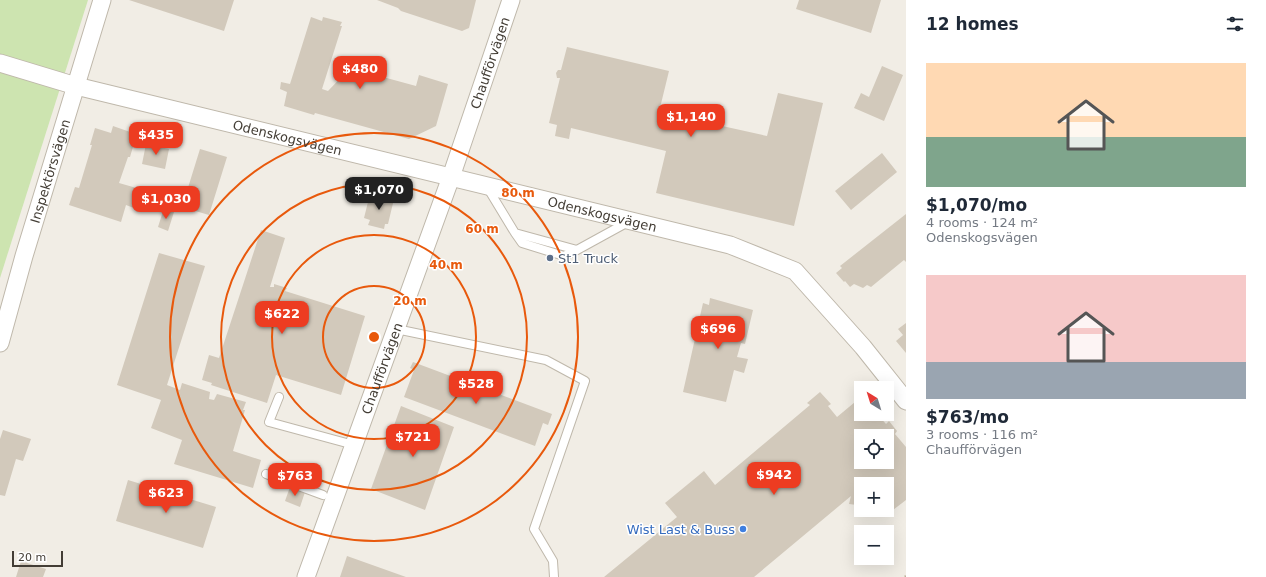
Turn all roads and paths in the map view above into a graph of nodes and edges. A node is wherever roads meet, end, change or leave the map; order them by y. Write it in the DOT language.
graph roads {
  1 [pos="102,0"];
  2 [pos="511,0"];
  3 [pos="0,63"];
  4 [pos="76,86"];
  5 [pos="451,177"];
  6 [pos="486,186"];
  7 [pos="631,221"];
  8 [pos="396,329"];
  9 [pos="0,342"];
  10 [pos="279,397"];
  11 [pos="906,401"];
  12 [pos="354,445"];
  13 [pos="266,474"];
  14 [pos="323,495"];
  15 [pos="306,577"];
  16 [pos="554,577"];
  1 -- 4 [label="street, Inspektörsvägen"];
  2 -- 5 [label="street, Chaufförvägen"];
  3 -- 4 [label="street, Odenskogsvägen"];
  4 -- 5 [label="street, Odenskogsvägen"];
  4 -- 9 [label="street, Inspektörsvägen"];
  5 -- 6 [label="street, Odenskogsvägen"];
  5 -- 8 [label="street, Chaufförvägen"];
  6 -- 7 [label="street, Odenskogsvägen"];
  6 -- 7 [label="lane"];
  7 -- 11 [label="street, Odenskogsvägen"];
  8 -- 12 [label="street, Chaufförvägen"];
  8 -- 16 [label="lane"];
  10 -- 12 [label="lane"];
  12 -- 15 [label="street, Chaufförvägen"];
  13 -- 14 [label="lane"];
}
